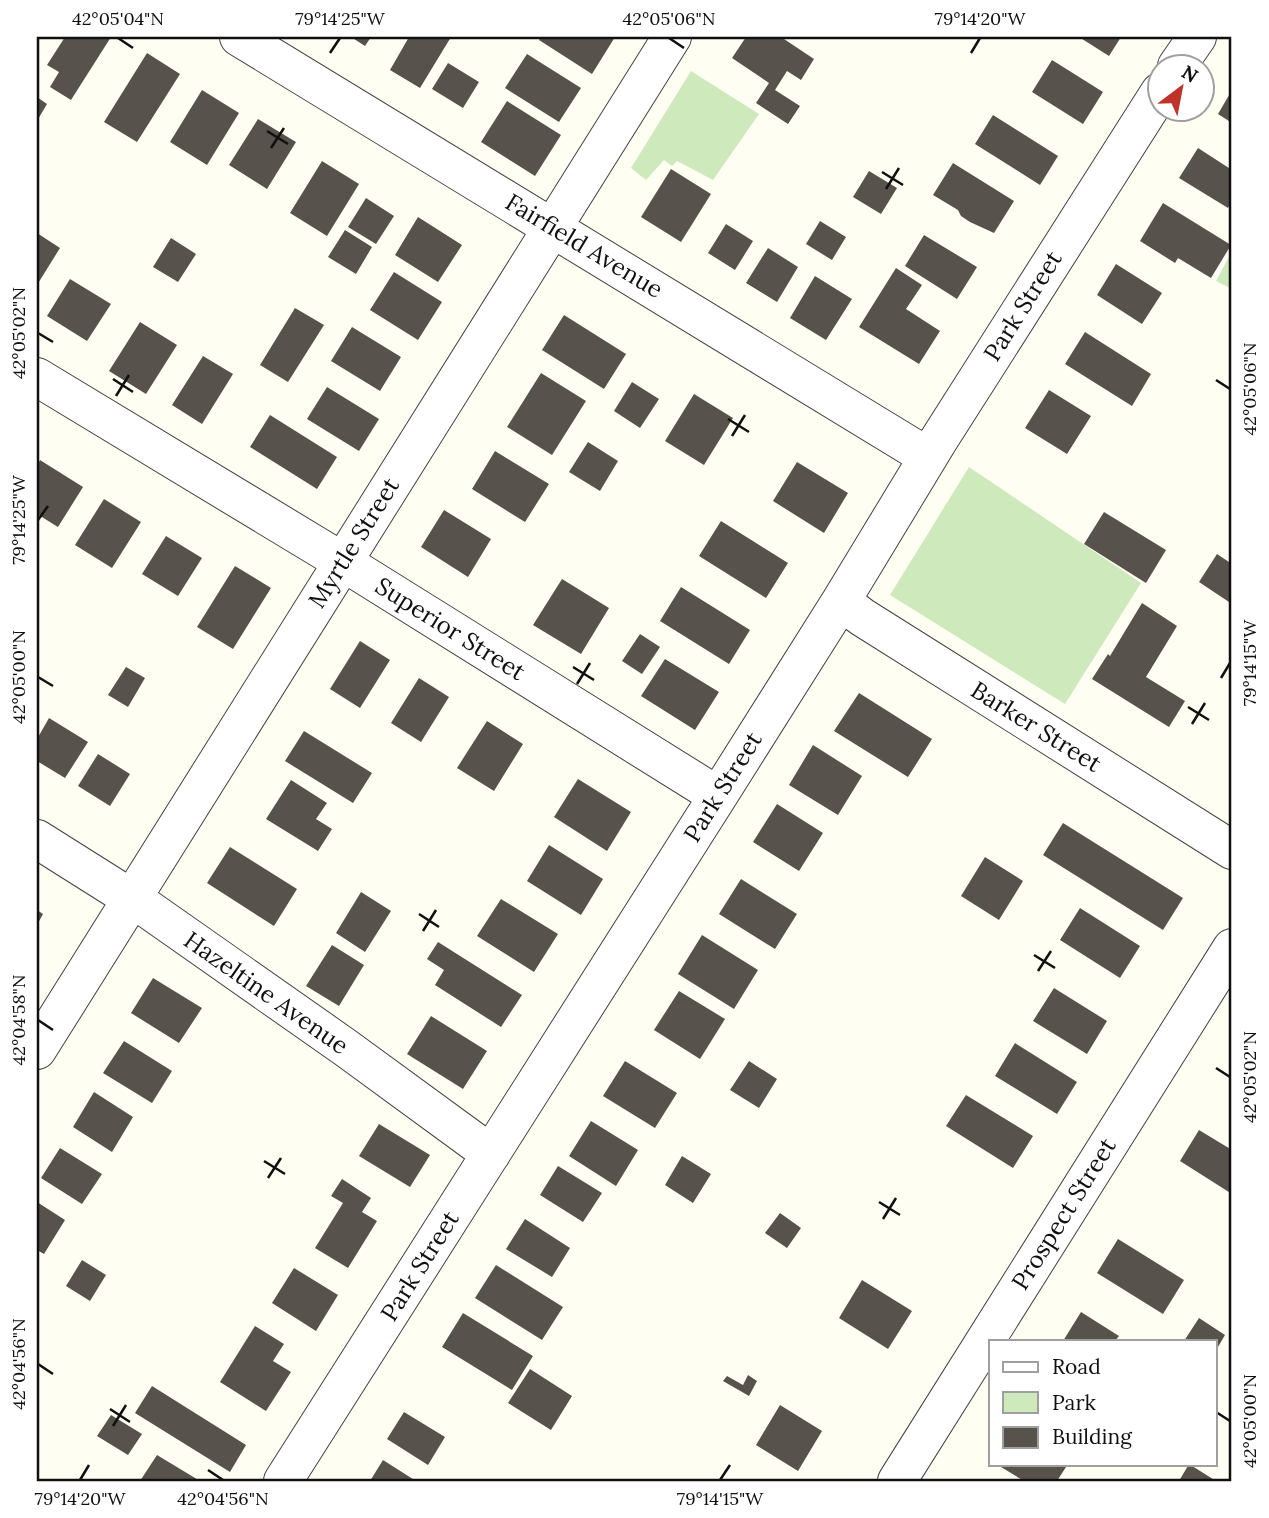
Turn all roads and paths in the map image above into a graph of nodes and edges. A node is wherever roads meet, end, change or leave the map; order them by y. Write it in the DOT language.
graph roads {
  1 [pos="239,37"];
  2 [pos="672,37"];
  3 [pos="1197,37"];
  4 [pos="1187,52"];
  5 [pos="1146,114"];
  6 [pos="553,227"];
  7 [pos="37,377"];
  8 [pos="928,457"];
  9 [pos="343,562"];
  10 [pos="841,601"];
  11 [pos="718,796"];
  12 [pos="37,839"];
  13 [pos="1232,850"];
  14 [pos="131,899"];
  15 [pos="1232,948"];
  16 [pos="37,1050"];
  17 [pos="491,1154"];
  18 [pos="283,1481"];
  19 [pos="897,1481"];
  1 -- 6 [label="street, Fairfield Avenue"];
  2 -- 6 [label="street, Myrtle Street"];
  3 -- 4 [label="street"];
  5 -- 8 [label="street, Park Street"];
  6 -- 8 [label="street, Fairfield Avenue"];
  6 -- 9 [label="street, Myrtle Street"];
  7 -- 9 [label="street, Superior Street"];
  8 -- 10 [label="street, Park Street"];
  9 -- 11 [label="street, Superior Street"];
  9 -- 14 [label="street, Myrtle Street"];
  10 -- 11 [label="street, Park Street"];
  10 -- 13 [label="street, Barker Street"];
  11 -- 17 [label="street, Park Street"];
  12 -- 14 [label="street, Hazeltine Avenue"];
  14 -- 16 [label="street, Myrtle Street"];
  14 -- 17 [label="street, Hazeltine Avenue"];
  15 -- 19 [label="street, Prospect Street"];
  17 -- 18 [label="street, Park Street"];
}
